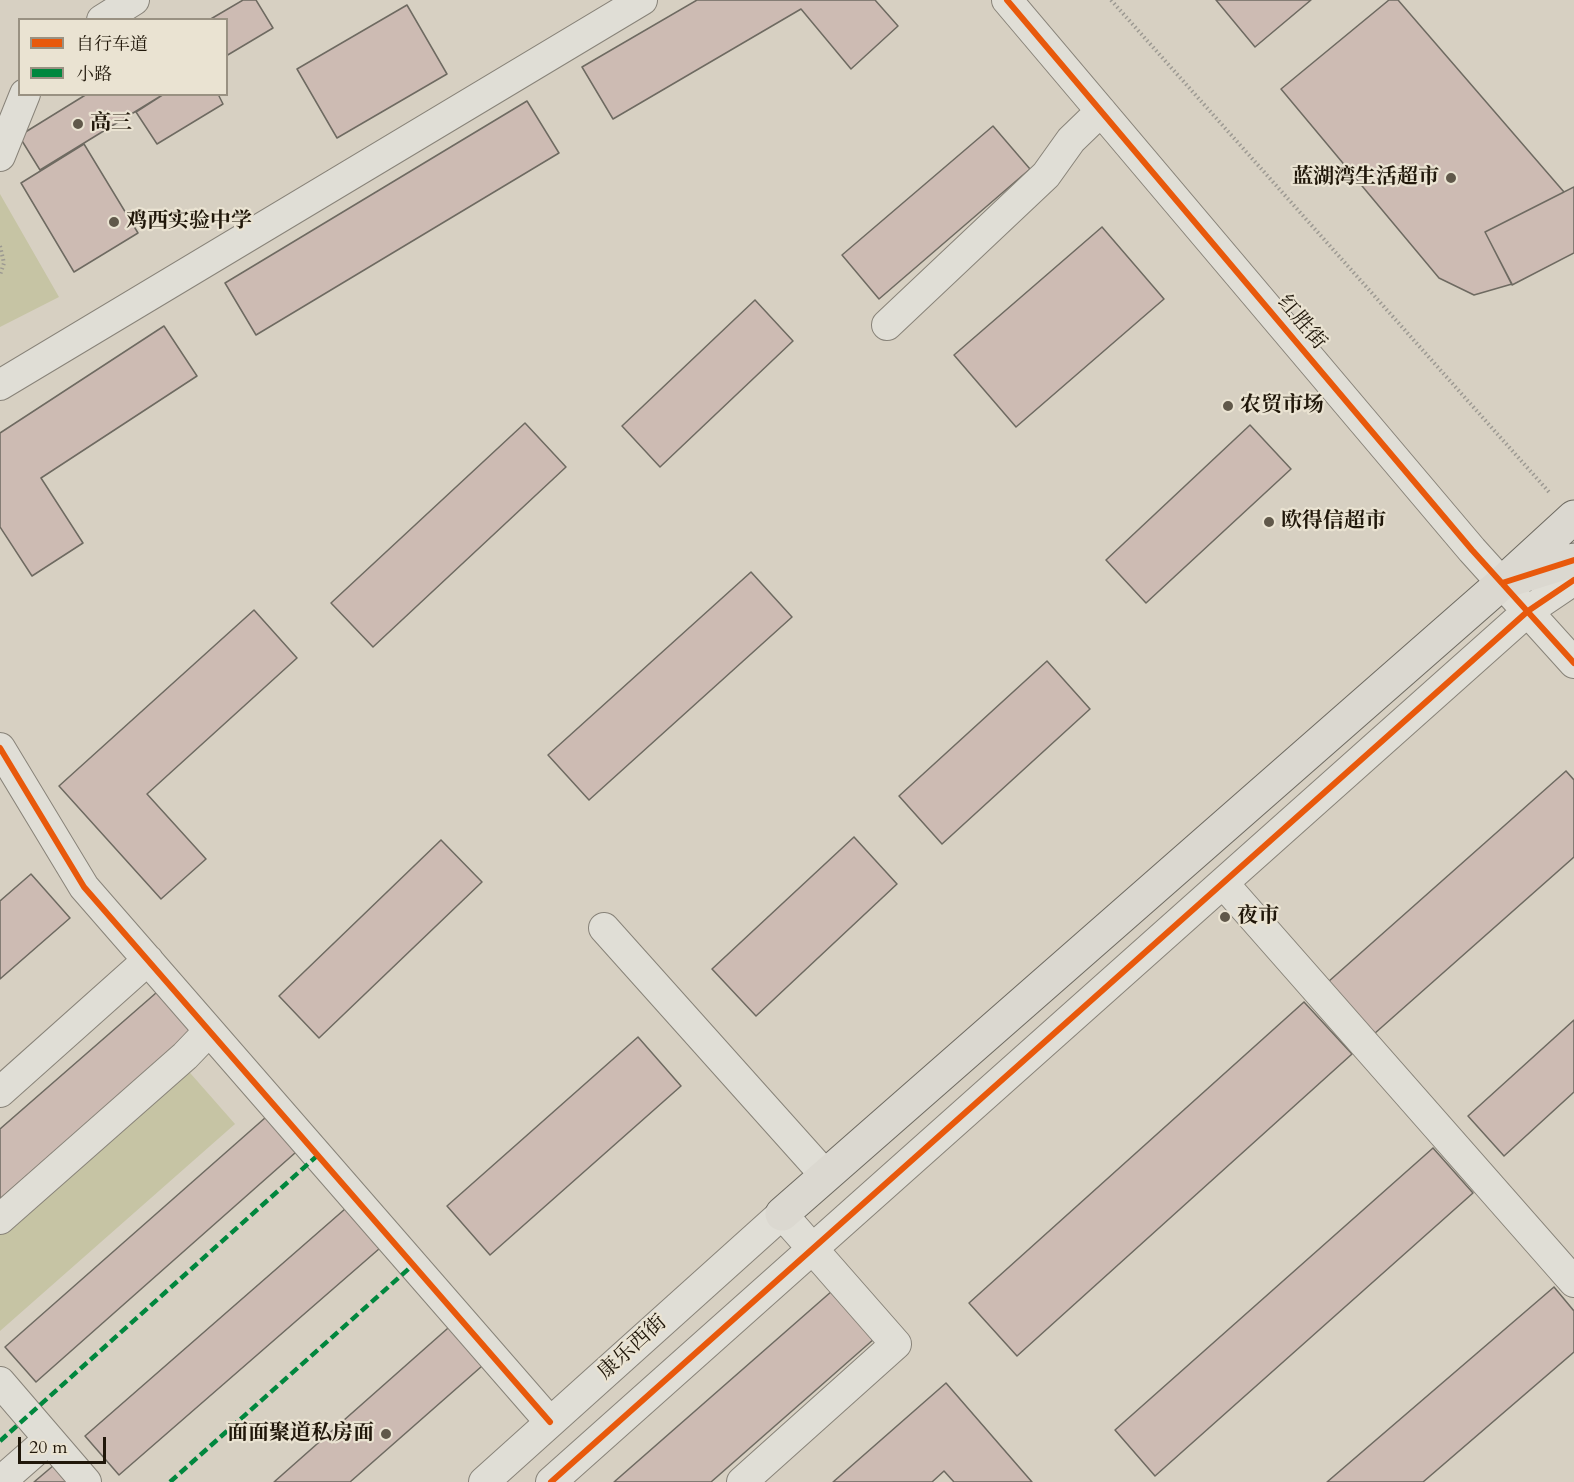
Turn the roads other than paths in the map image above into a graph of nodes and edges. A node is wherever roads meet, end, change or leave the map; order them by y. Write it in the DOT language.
graph roads {
  1 [pos="134,0"];
  2 [pos="642,0"];
  3 [pos="1007,0"];
  4 [pos="105,18"];
  5 [pos="24,96"];
  6 [pos="1101,111"];
  7 [pos="0,156"];
  8 [pos="887,325"];
  9 [pos="0,385"];
  10 [pos="1574,517"];
  11 [pos="1574,560"];
  12 [pos="1574,580"];
  13 [pos="1502,583"];
  14 [pos="1528,611"];
  15 [pos="1574,663"];
  16 [pos="0,748"];
  17 [pos="1222,883"];
  18 [pos="604,928"];
  19 [pos="148,960"];
  20 [pos="209,1031"];
  21 [pos="0,1092"];
  22 [pos="826,1176"];
  23 [pos="782,1214"];
  24 [pos="0,1219"];
  25 [pos="813,1249"];
  26 [pos="1574,1282"];
  27 [pos="0,1382"];
  28 [pos="550,1422"];
  29 [pos="49,1439"];
  30 [pos="490,1480"];
  31 [pos="0,1482"];
  32 [pos="86,1482"];
  33 [pos="551,1482"];
  34 [pos="742,1482"];
  1 -- 4 [label="street"];
  2 -- 9 [label="street"];
  3 -- 6 [label="street, 红胜街"];
  5 -- 7 [label="street"];
  6 -- 8 [label="street"];
  6 -- 13 [label="street, 红胜街"];
  10 -- 13 [label="main road"];
  11 -- 13 [label="main road"];
  12 -- 14 [label="street"];
  13 -- 14 [label="street, 红胜街"];
  13 -- 22 [label="main road"];
  14 -- 15 [label="street, 红胜街"];
  14 -- 17 [label="street"];
  16 -- 19 [label="street"];
  17 -- 25 [label="street"];
  17 -- 26 [label="street"];
  18 -- 22 [label="street"];
  19 -- 20 [label="street"];
  19 -- 21 [label="street"];
  20 -- 24 [label="street"];
  20 -- 28 [label="street"];
  22 -- 23 [label="main road"];
  23 -- 25 [label="street"];
  23 -- 28 [label="street, 康乐西街"];
  25 -- 33 [label="street"];
  25 -- 34 [label="street"];
  27 -- 29 [label="street"];
  28 -- 30 [label="street, 康乐西街"];
  29 -- 31 [label="street"];
  29 -- 32 [label="street"];
}
